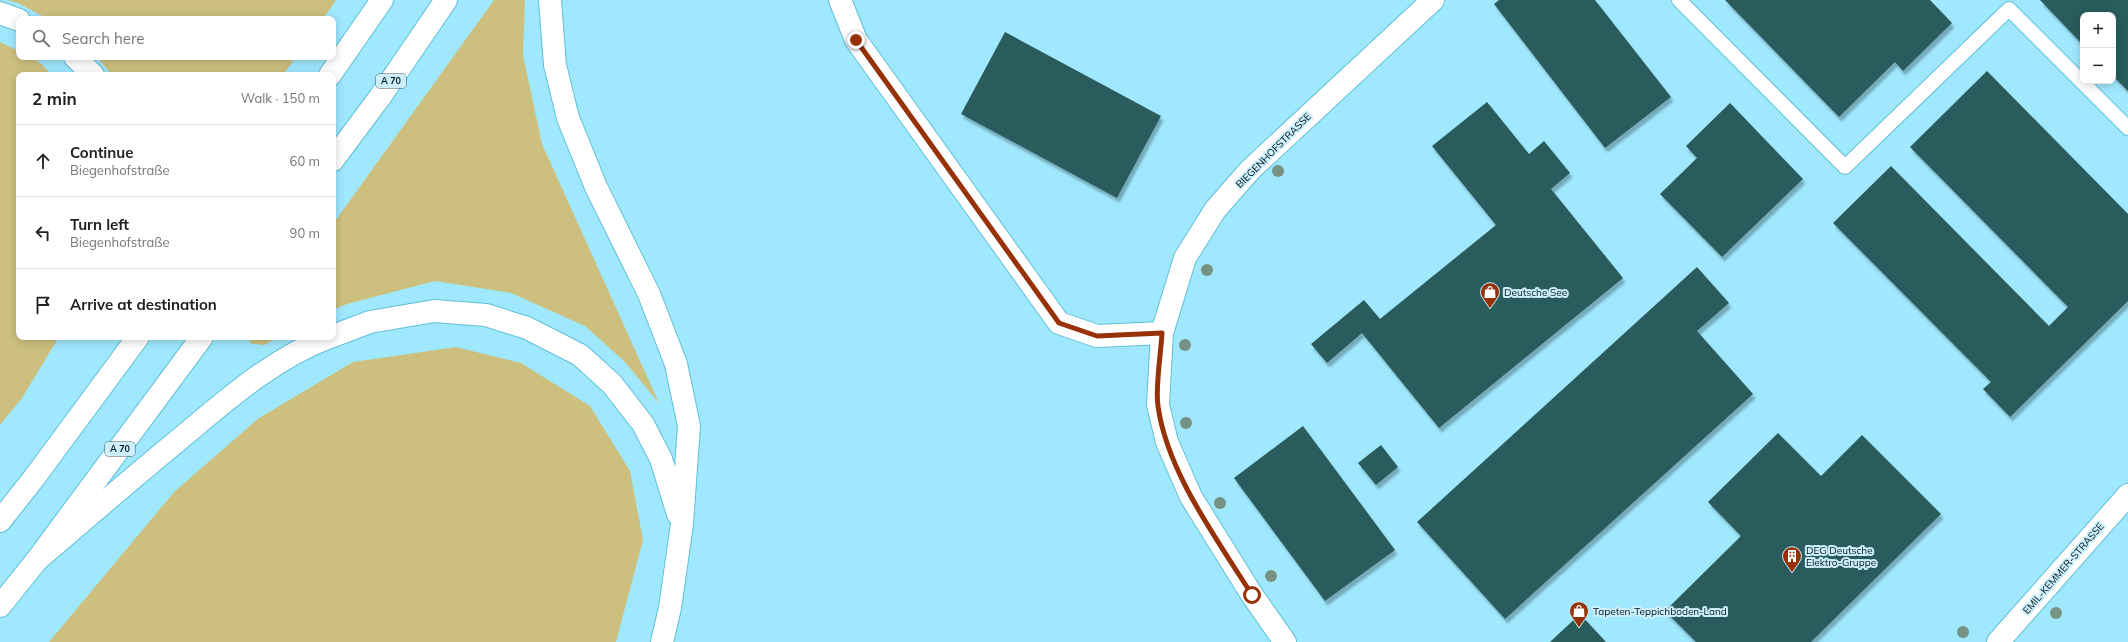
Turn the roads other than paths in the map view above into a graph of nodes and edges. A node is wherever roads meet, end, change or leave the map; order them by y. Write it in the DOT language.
graph roads {
  1 [pos="382,0"];
  2 [pos="446,0"];
  3 [pos="550,0"];
  4 [pos="840,0"];
  5 [pos="1433,0"];
  6 [pos="1679,0"];
  7 [pos="0,13"];
  8 [pos="16,19"];
  9 [pos="78,60"];
  10 [pos="91,72"];
  11 [pos="332,72"];
  12 [pos="2128,128"];
  13 [pos="336,156"];
  14 [pos="1162,333"];
  15 [pos="336,335"];
  16 [pos="121,340"];
  17 [pos="136,340"];
  18 [pos="200,340"];
  19 [pos="322,340"];
  20 [pos="108,377"];
  21 [pos="2128,495"];
  22 [pos="0,521"];
  23 [pos="682,524"];
  24 [pos="37,560"];
  25 [pos="0,606"];
  26 [pos="662,642"];
  27 [pos="1285,642"];
  28 [pos="1998,642"];
  1 -- 11 [label="main road"];
  2 -- 13 [label="main road, A 70"];
  3 -- 23 [label="main road"];
  4 -- 14 [label="main road"];
  5 -- 14 [label="main road, BIEGENHOFSTRASSE"];
  6 -- 12 [label="lane"];
  7 -- 8 [label="main road"];
  9 -- 10 [label="main road"];
  14 -- 27 [label="main road, BIEGENHOFSTRASSE"];
  15 -- 23 [label="main road"];
  16 -- 20 [label="main road"];
  17 -- 20 [label="main road"];
  18 -- 24 [label="main road, A 70"];
  19 -- 24 [label="main road"];
  20 -- 22 [label="main road"];
  21 -- 28 [label="main road, EMIL-KEMMER-STRASSE"];
  23 -- 26 [label="main road"];
  24 -- 25 [label="main road, A 70"];
}
